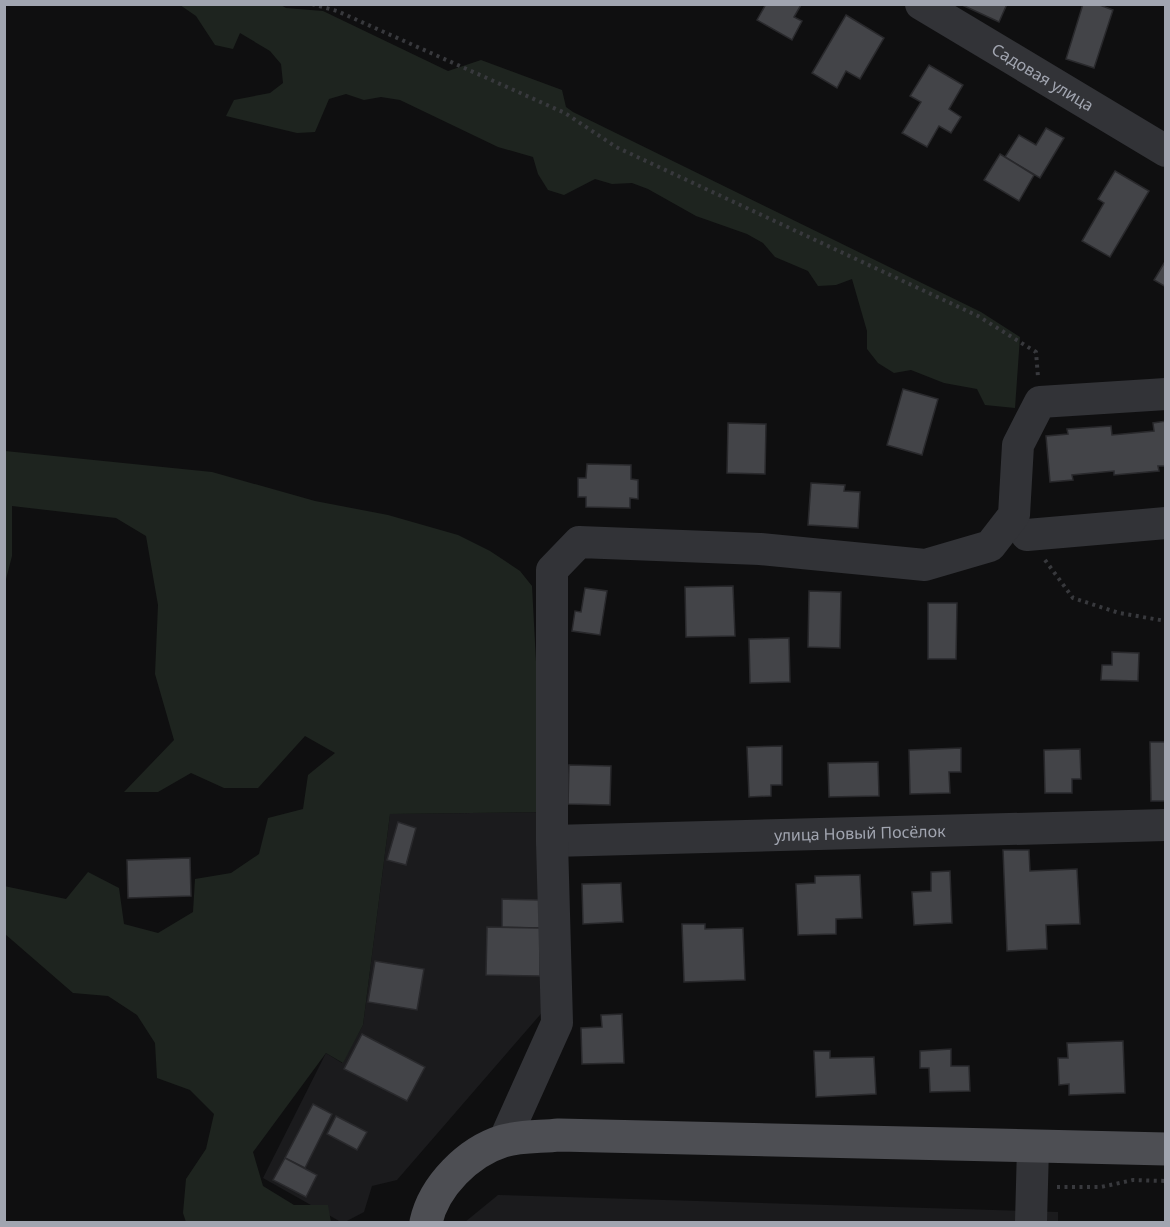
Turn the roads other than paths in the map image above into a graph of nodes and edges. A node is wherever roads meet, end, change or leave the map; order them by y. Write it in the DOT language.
graph roads {
  1 [pos="921,4"];
  2 [pos="1166,151"];
  3 [pos="1166,394"];
  4 [pos="1166,523"];
  5 [pos="1027,535"];
  6 [pos="1166,825"];
  7 [pos="552,840"];
  8 [pos="504,1141"];
  9 [pos="1033,1147"];
  10 [pos="1166,1149"];
  11 [pos="426,1222"];
  12 [pos="1031,1222"];
  1 -- 2 [label="street, Садовая улица"];
  3 -- 7 [label="street"];
  4 -- 5 [label="street"];
  6 -- 7 [label="street, улица Новый Посёлок"];
  7 -- 8 [label="street"];
  8 -- 9 [label="main road"];
  8 -- 11 [label="main road"];
  9 -- 10 [label="main road"];
  9 -- 12 [label="street"];
}
